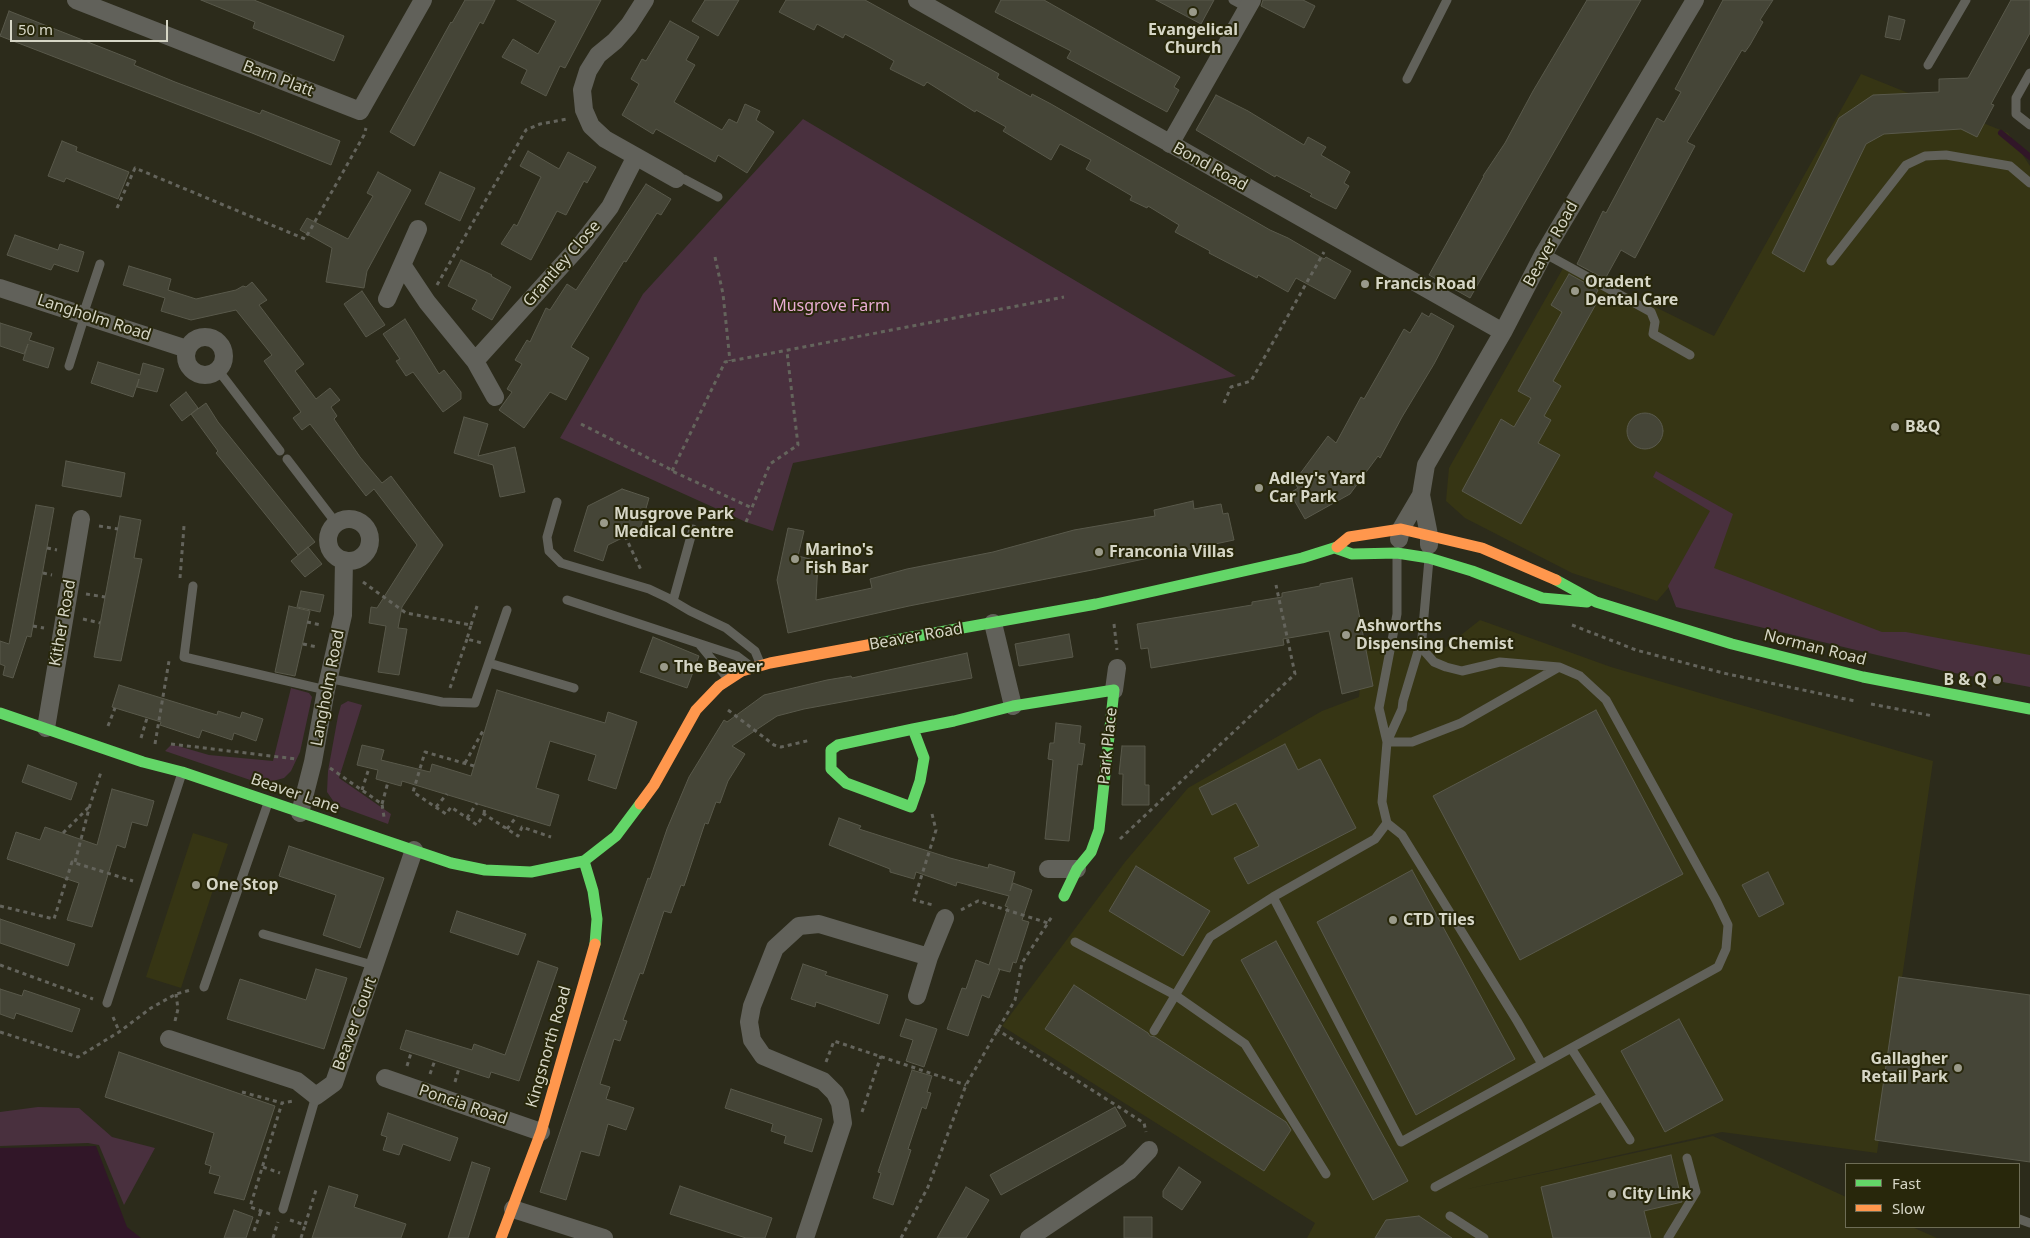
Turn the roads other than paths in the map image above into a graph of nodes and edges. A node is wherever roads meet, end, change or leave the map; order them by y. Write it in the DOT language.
graph roads {
  1 [pos="76,0"];
  2 [pos="423,0"];
  3 [pos="645,0"];
  4 [pos="917,0"];
  5 [pos="1447,0"];
  6 [pos="1695,0"];
  7 [pos="1966,0"];
  8 [pos="1244,3"];
  9 [pos="1928,65"];
  10 [pos="2030,73"];
  11 [pos="1407,79"];
  12 [pos="2030,125"];
  13 [pos="1170,144"];
  14 [pos="635,158"];
  15 [pos="676,179"];
  16 [pos="2030,183"];
  17 [pos="718,197"];
  18 [pos="418,229"];
  19 [pos="1544,253"];
  20 [pos="1831,261"];
  21 [pos="100,264"];
  22 [pos="403,266"];
  23 [pos="0,288"];
  24 [pos="387,299"];
  25 [pos="84,315"];
  26 [pos="1503,332"];
  27 [pos="187,349"];
  28 [pos="1690,355"];
  29 [pos="475,361"];
  30 [pos="69,366"];
  31 [pos="218,370"];
  32 [pos="495,397"];
  33 [pos="280,452"];
  34 [pos="287,459"];
  35 [pos="1421,495"];
  36 [pos="557,502"];
  37 [pos="81,519"];
  38 [pos="336,523"];
  39 [pos="693,529"];
  40 [pos="1401,529"];
  41 [pos="1429,535"];
  42 [pos="1336,548"];
  43 [pos="1396,553"];
  44 [pos="1429,558"];
  45 [pos="343,564"];
  46 [pos="193,586"];
  47 [pos="567,600"];
  48 [pos="673,601"];
  49 [pos="1596,602"];
  50 [pos="507,610"];
  51 [pos="993,623"];
  52 [pos="1422,638"];
  53 [pos="700,644"];
  54 [pos="489,662"];
  55 [pos="757,667"];
  56 [pos="1558,667"];
  57 [pos="1117,668"];
  58 [pos="729,680"];
  59 [pos="327,684"];
  60 [pos="574,688"];
  61 [pos="1114,690"];
  62 [pos="1013,706"];
  63 [pos="2030,709"];
  64 [pos="0,713"];
  65 [pos="46,728"];
  66 [pos="913,729"];
  67 [pos="1387,742"];
  68 [pos="182,772"];
  69 [pos="268,803"];
  70 [pos="300,813"];
  71 [pos="1387,823"];
  72 [pos="414,850"];
  73 [pos="584,861"];
  74 [pos="1048,869"];
  75 [pos="1077,869"];
  76 [pos="1064,896"];
  77 [pos="1273,897"];
  78 [pos="948,914"];
  79 [pos="263,934"];
  80 [pos="1075,942"];
  81 [pos="929,957"];
  82 [pos="376,966"];
  83 [pos="204,987"];
  84 [pos="1175,995"];
  85 [pos="917,996"];
  86 [pos="107,1004"];
  87 [pos="1154,1031"];
  88 [pos="169,1040"];
  89 [pos="1571,1048"];
  90 [pos="1542,1064"];
  91 [pos="385,1078"];
  92 [pos="316,1096"];
  93 [pos="1600,1097"];
  94 [pos="541,1132"];
  95 [pos="1630,1140"];
  96 [pos="1150,1150"];
  97 [pos="1687,1158"];
  98 [pos="1326,1174"];
  99 [pos="1435,1186"];
  100 [pos="512,1209"];
  101 [pos="281,1213"];
  102 [pos="1450,1216"];
  103 [pos="1038,1236"];
  104 [pos="501,1238"];
  105 [pos="604,1238"];
  106 [pos="805,1238"];
  107 [pos="1484,1238"];
  108 [pos="1668,1238"];
  1 -- 2 [label="street, Barn Platt"];
  3 -- 14 [label="street"];
  4 -- 13 [label="street, Bond Road"];
  5 -- 11 [label="lane"];
  6 -- 19 [label="street, Beaver Road"];
  7 -- 9 [label="lane"];
  8 -- 13 [label="street"];
  10 -- 12 [label="lane"];
  13 -- 26 [label="street, Bond Road"];
  14 -- 15 [label="street"];
  14 -- 29 [label="street, Grantley Close"];
  15 -- 17 [label="lane"];
  16 -- 20 [label="lane"];
  18 -- 22 [label="street"];
  19 -- 26 [label="street, Beaver Road"];
  19 -- 28 [label="lane"];
  21 -- 25 [label="lane"];
  22 -- 24 [label="street"];
  22 -- 29 [label="street"];
  23 -- 25 [label="street, Langholm Road"];
  25 -- 27 [label="street, Langholm Road"];
  25 -- 30 [label="lane"];
  26 -- 35 [label="street, Beaver Road"];
  27 -- 31 [label="street"];
  27 -- 31 [label="street"];
  29 -- 32 [label="street"];
  31 -- 33 [label="lane"];
  34 -- 38 [label="lane"];
  35 -- 40 [label="street, Beaver Road"];
  35 -- 41 [label="street, Beaver Road"];
  36 -- 48 [label="lane"];
  37 -- 65 [label="street, Kither Road"];
  38 -- 45 [label="street"];
  38 -- 45 [label="street"];
  39 -- 48 [label="lane"];
  40 -- 41 [label="main road, Beaver Road"];
  40 -- 42 [label="main road, Beaver Road"];
  40 -- 43 [label="street"];
  41 -- 44 [label="street"];
  41 -- 49 [label="main road, Norman Road"];
  42 -- 43 [label="main road, Beaver Road"];
  42 -- 51 [label="main road, Beaver Road"];
  43 -- 44 [label="main road, Beaver Road"];
  43 -- 67 [label="lane"];
  44 -- 49 [label="main road, Norman Road"];
  44 -- 52 [label="lane"];
  45 -- 59 [label="street, Langholm Road"];
  46 -- 59 [label="lane"];
  47 -- 53 [label="lane"];
  48 -- 55 [label="lane"];
  49 -- 63 [label="main road, Norman Road"];
  50 -- 54 [label="lane"];
  51 -- 55 [label="main road, Beaver Road"];
  51 -- 62 [label="street"];
  52 -- 56 [label="lane"];
  52 -- 67 [label="lane"];
  53 -- 55 [label="lane"];
  53 -- 58 [label="lane"];
  54 -- 59 [label="lane"];
  54 -- 60 [label="lane"];
  55 -- 58 [label="main road, Beaver Road"];
  56 -- 67 [label="lane"];
  56 -- 89 [label="lane"];
  57 -- 61 [label="street"];
  58 -- 73 [label="main road, Beaver Road"];
  59 -- 70 [label="street, Langholm Road"];
  61 -- 62 [label="main road, Park Place"];
  61 -- 75 [label="main road, Park Place"];
  62 -- 66 [label="main road, Park Place"];
  64 -- 65 [label="main road, Beaver Lane"];
  65 -- 68 [label="main road, Beaver Lane"];
  66 -- 66 [label="main road, Park Place"];
  67 -- 71 [label="lane"];
  68 -- 69 [label="main road, Beaver Lane"];
  68 -- 86 [label="lane"];
  69 -- 70 [label="main road, Beaver Lane"];
  69 -- 83 [label="lane"];
  70 -- 72 [label="main road, Beaver Lane"];
  71 -- 77 [label="lane"];
  71 -- 90 [label="lane"];
  72 -- 73 [label="main road, Beaver Lane"];
  72 -- 82 [label="street, Beaver Court"];
  73 -- 94 [label="main road, Kingsnorth Road"];
  74 -- 75 [label="street"];
  75 -- 76 [label="main road, Park Place"];
  77 -- 84 [label="lane"];
  77 -- 90 [label="lane"];
  78 -- 81 [label="street"];
  79 -- 82 [label="lane"];
  80 -- 84 [label="lane"];
  81 -- 85 [label="street"];
  81 -- 106 [label="street"];
  82 -- 92 [label="street, Beaver Court"];
  84 -- 87 [label="lane"];
  84 -- 98 [label="lane"];
  88 -- 92 [label="street"];
  89 -- 90 [label="lane"];
  89 -- 93 [label="lane"];
  91 -- 94 [label="street, Poncia Road"];
  92 -- 101 [label="lane"];
  93 -- 95 [label="lane"];
  93 -- 99 [label="lane"];
  94 -- 100 [label="main road, Kingsnorth Road"];
  96 -- 103 [label="street"];
  97 -- 108 [label="lane"];
  100 -- 104 [label="main road, Kingsnorth Road"];
  100 -- 105 [label="street"];
  102 -- 107 [label="lane"];
}
